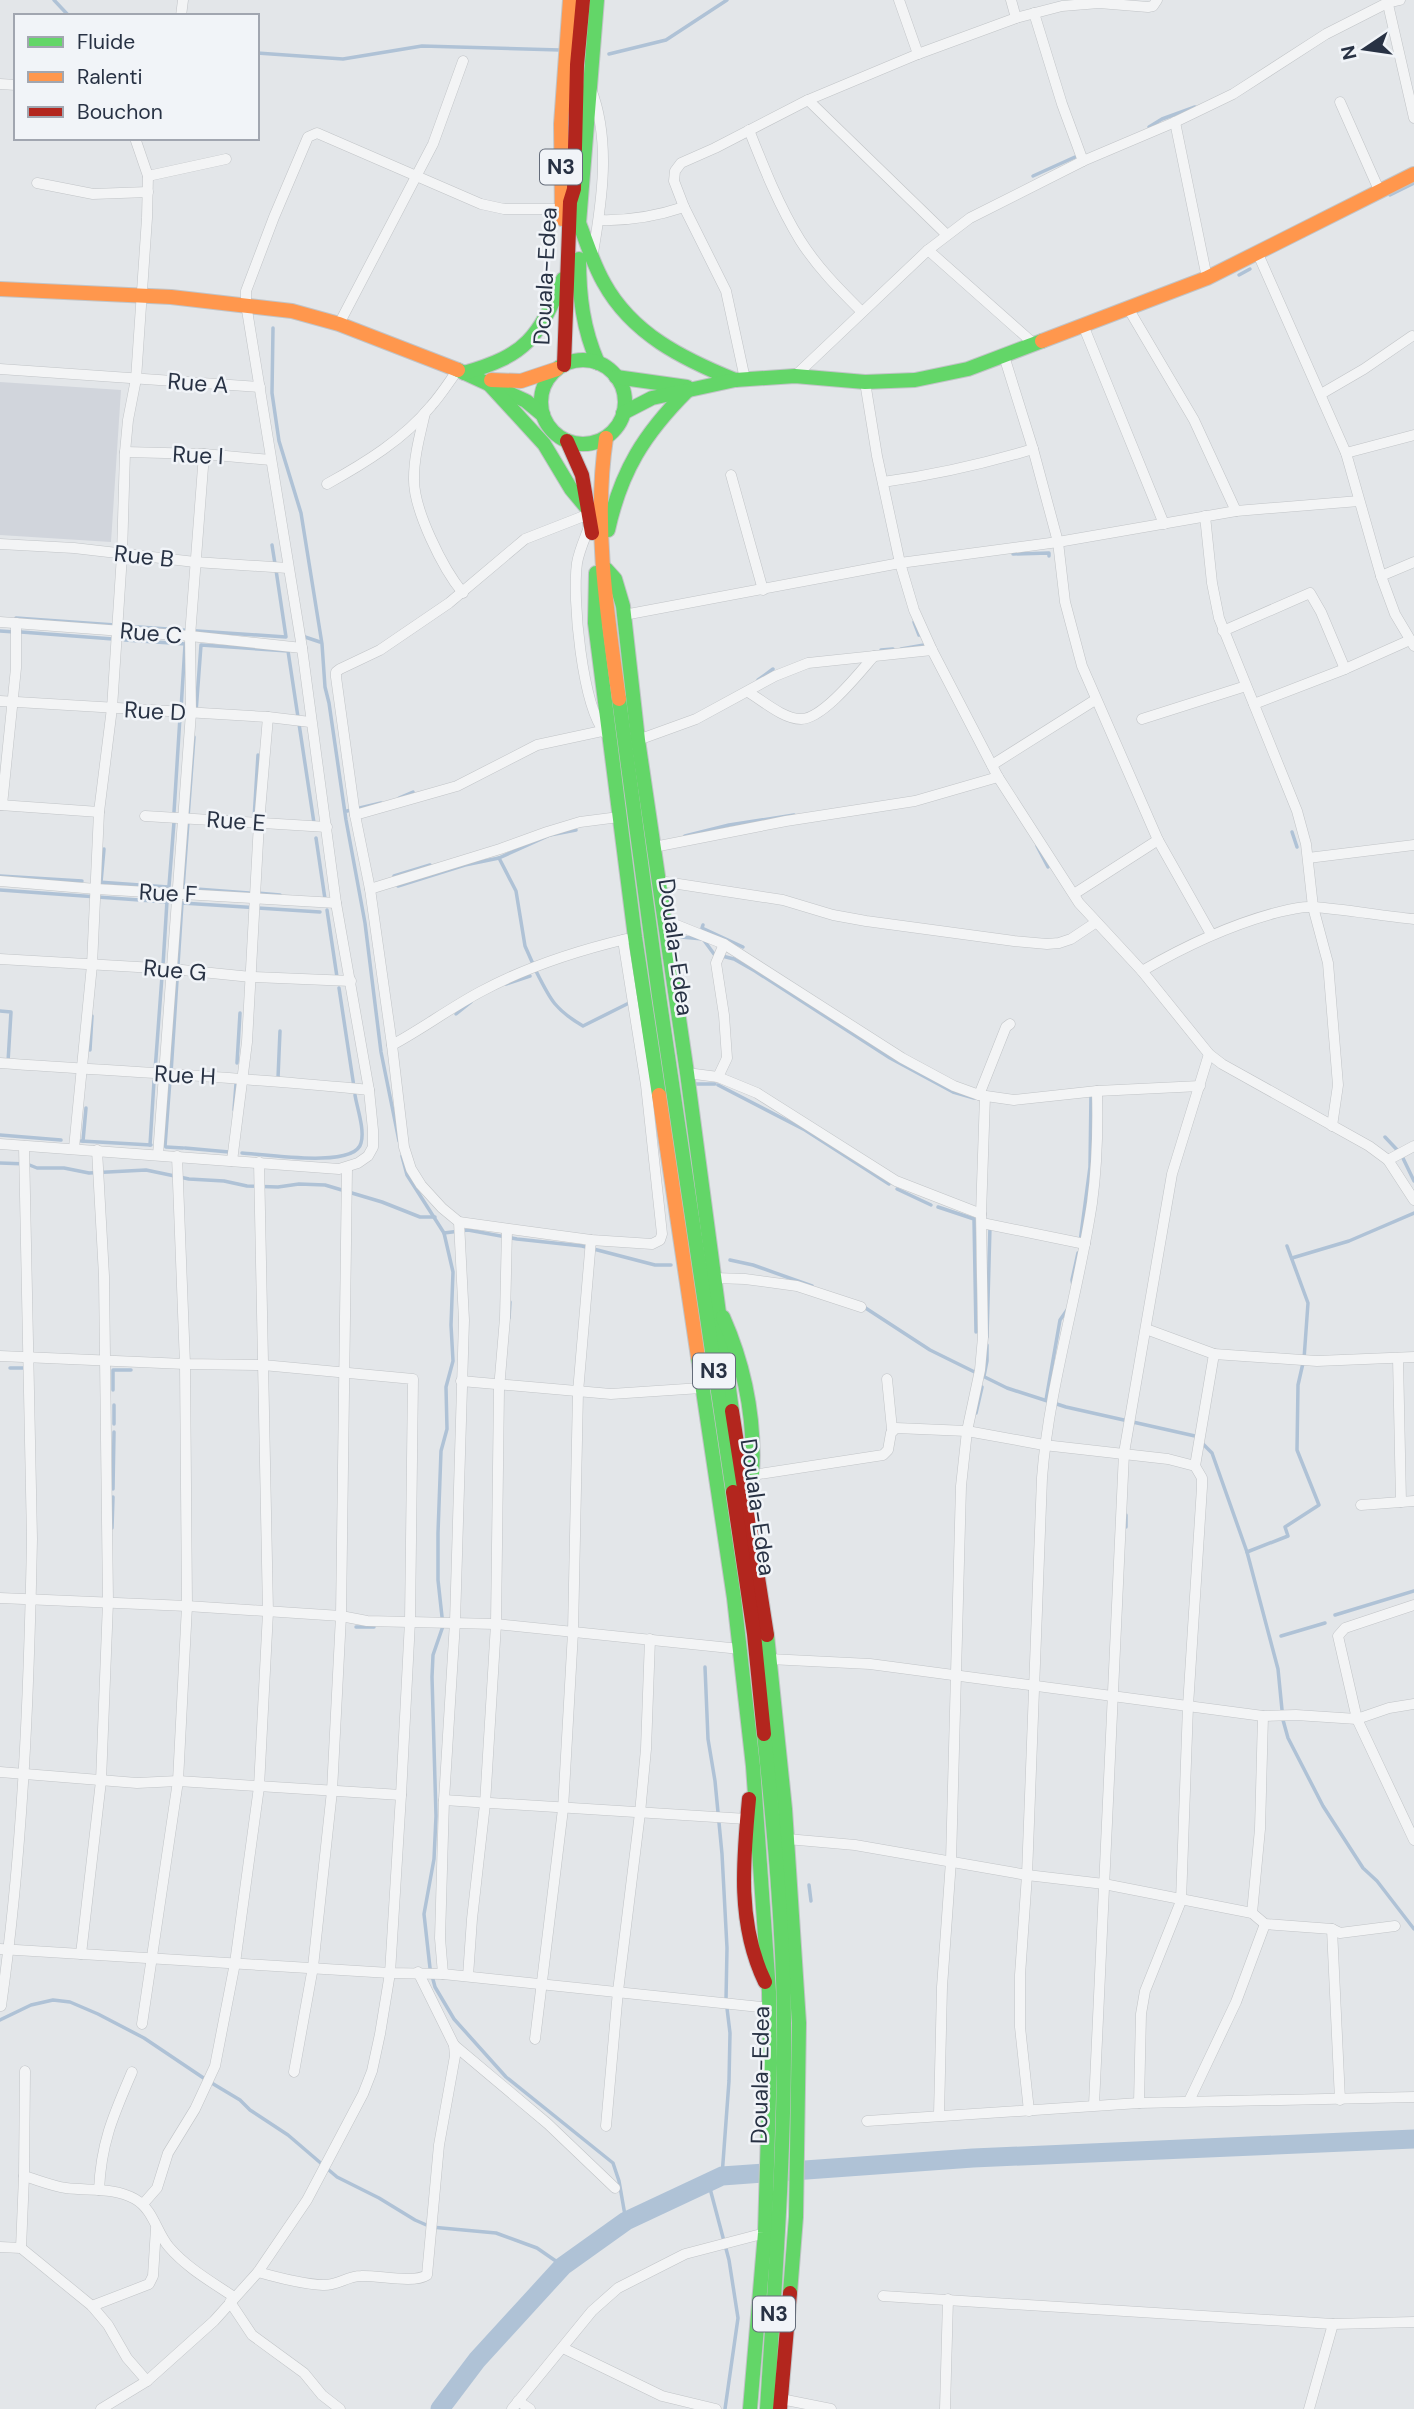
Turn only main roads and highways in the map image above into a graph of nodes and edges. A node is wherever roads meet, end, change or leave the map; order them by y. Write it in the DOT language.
graph roads {
  1 [pos="570,0"];
  2 [pos="583,0"];
  3 [pos="597,0"];
  4 [pos="1414,174"];
  5 [pos="574,189"];
  6 [pos="579,223"];
  7 [pos="567,270"];
  8 [pos="0,289"];
  9 [pos="598,363"];
  10 [pos="560,367"];
  11 [pos="461,372"];
  12 [pos="616,377"];
  13 [pos="740,379"];
  14 [pos="484,381"];
  15 [pos="691,389"];
  16 [pos="623,413"];
  17 [pos="543,415"];
  18 [pos="606,438"];
  19 [pos="566,441"];
  20 [pos="589,516"];
  21 [pos="605,551"];
  22 [pos="601,571"];
  23 [pos="717,1304"];
  24 [pos="748,1510"];
  25 [pos="753,1766"];
  26 [pos="769,1992"];
  27 [pos="775,2127"];
  28 [pos="772,2218"];
  29 [pos="780,2404"];
  30 [pos="750,2409"];
  31 [pos="767,2409"];
  1 -- 7 [label="main road, N3"];
  2 -- 5 [label="main road, Douala-Edea / N3"];
  3 -- 6 [label="main road, N3"];
  4 -- 13 [label="main road"];
  5 -- 6 [label="main road, Douala-Edea / N3"];
  5 -- 7 [label="main road, Douala-Edea / N3"];
  6 -- 9 [label="main road, Douala-Edea / N3"];
  6 -- 13 [label="main road"];
  7 -- 10 [label="main road, Douala-Edea / N3"];
  7 -- 11 [label="main road"];
  8 -- 11 [label="main road"];
  9 -- 10 [label="main road"];
  9 -- 12 [label="main road, N3"];
  10 -- 14 [label="main road"];
  10 -- 17 [label="main road, N3"];
  11 -- 14 [label="main road"];
  12 -- 15 [label="main road"];
  12 -- 16 [label="main road"];
  13 -- 15 [label="main road"];
  14 -- 17 [label="main road"];
  14 -- 20 [label="main road"];
  15 -- 16 [label="main road"];
  15 -- 21 [label="main road"];
  16 -- 18 [label="main road, N3"];
  17 -- 19 [label="main road, N3"];
  18 -- 19 [label="main road"];
  18 -- 21 [label="main road, Douala-Edea / N3"];
  19 -- 20 [label="main road, Douala-Edea / N3"];
  20 -- 22 [label="main road, Douala-Edea / N3"];
  21 -- 22 [label="main road, Douala-Edea / N3"];
  22 -- 23 [label="main road"];
  22 -- 25 [label="main road"];
  22 -- 27 [label="main road, Douala-Edea / N3"];
  23 -- 24 [label="main road"];
  23 -- 24 [label="main road"];
  24 -- 29 [label="main road"];
  25 -- 26 [label="main road"];
  25 -- 26 [label="main road"];
  26 -- 27 [label="main road"];
  27 -- 28 [label="main road, Douala-Edea / N3"];
  28 -- 30 [label="main road"];
  28 -- 31 [label="main road, Douala-Edea / N3"];
}
